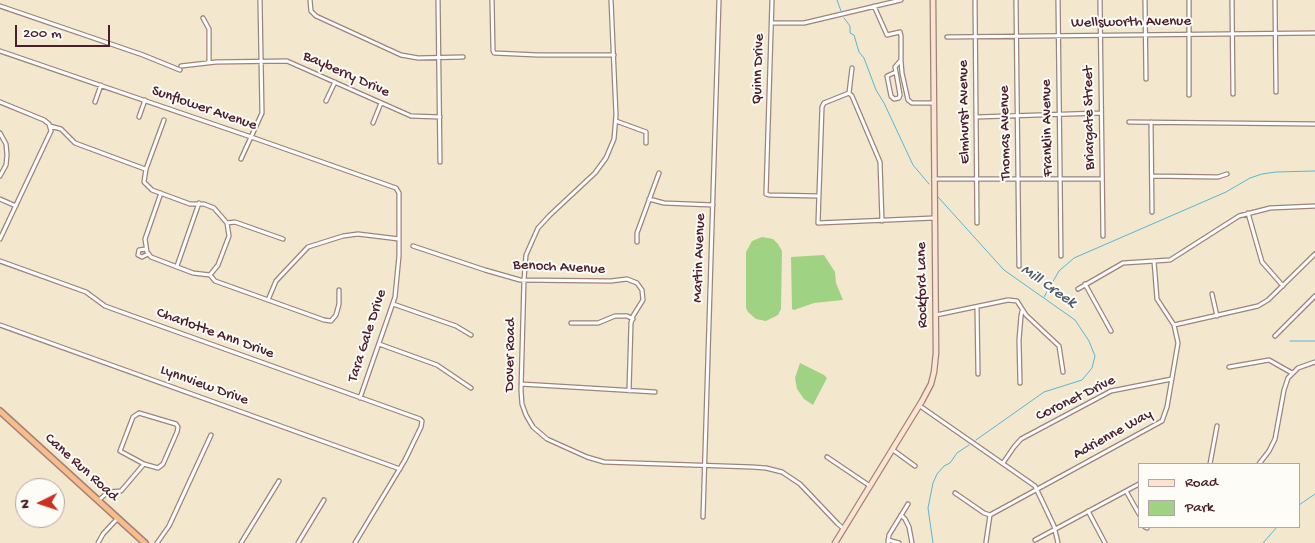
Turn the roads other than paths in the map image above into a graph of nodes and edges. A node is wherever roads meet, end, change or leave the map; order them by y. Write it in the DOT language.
graph roads {
  1 [pos="260,0"];
  2 [pos="310,0"];
  3 [pos="438,0"];
  4 [pos="492,0"];
  5 [pos="611,0"];
  6 [pos="719,0"];
  7 [pos="772,0"];
  8 [pos="872,0"];
  9 [pos="901,0"];
  10 [pos="933,0"];
  11 [pos="975,0"];
  12 [pos="1016,0"];
  13 [pos="1058,0"];
  14 [pos="1100,0"];
  15 [pos="1145,0"];
  16 [pos="1188,0"];
  17 [pos="1232,0"];
  18 [pos="1275,0"];
  19 [pos="0,6"];
  20 [pos="873,6"];
  21 [pos="203,18"];
  22 [pos="772,23"];
  23 [pos="1275,33"];
  24 [pos="1315,33"];
  25 [pos="1146,34"];
  26 [pos="1189,34"];
  27 [pos="1232,34"];
  28 [pos="1058,35"];
  29 [pos="1100,35"];
  30 [pos="947,36"];
  31 [pos="975,36"];
  32 [pos="1016,36"];
  33 [pos="0,52"];
  34 [pos="614,55"];
  35 [pos="463,57"];
  36 [pos="439,58"];
  37 [pos="901,60"];
  38 [pos="261,61"];
  39 [pos="209,62"];
  40 [pos="181,66"];
  41 [pos="852,68"];
  42 [pos="180,70"];
  43 [pos="896,72"];
  44 [pos="1146,79"];
  45 [pos="335,82"];
  46 [pos="101,86"];
  47 [pos="1276,92"];
  48 [pos="849,93"];
  49 [pos="1232,94"];
  50 [pos="1189,95"];
  51 [pos="145,100"];
  52 [pos="326,101"];
  53 [pos="0,102"];
  54 [pos="95,102"];
  55 [pos="933,102"];
  56 [pos="381,103"];
  57 [pos="1101,113"];
  58 [pos="1017,115"];
  59 [pos="1059,115"];
  60 [pos="976,116"];
  61 [pos="139,117"];
  62 [pos="440,118"];
  63 [pos="164,120"];
  64 [pos="616,121"];
  65 [pos="1129,122"];
  66 [pos="1151,122"];
  67 [pos="372,123"];
  68 [pos="1315,124"];
  69 [pos="50,126"];
  70 [pos="0,133"];
  71 [pos="251,136"];
  72 [pos="646,143"];
  73 [pos="241,159"];
  74 [pos="440,162"];
  75 [pos="146,169"];
  76 [pos="659,174"];
  77 [pos="1227,174"];
  78 [pos="0,176"];
  79 [pos="1152,176"];
  80 [pos="934,179"];
  81 [pos="1102,179"];
  82 [pos="976,180"];
  83 [pos="1018,180"];
  84 [pos="1060,180"];
  85 [pos="398,192"];
  86 [pos="161,193"];
  87 [pos="819,196"];
  88 [pos="0,199"];
  89 [pos="649,199"];
  90 [pos="199,203"];
  91 [pos="713,205"];
  92 [pos="16,206"];
  93 [pos="1315,206"];
  94 [pos="1152,212"];
  95 [pos="1248,213"];
  96 [pos="934,218"];
  97 [pos="882,221"];
  98 [pos="227,223"];
  99 [pos="977,223"];
  100 [pos="1103,236"];
  101 [pos="0,239"];
  102 [pos="283,239"];
  103 [pos="399,239"];
  104 [pos="637,242"];
  105 [pos="413,246"];
  106 [pos="146,249"];
  107 [pos="148,254"];
  108 [pos="1315,254"];
  109 [pos="1060,256"];
  110 [pos="1154,261"];
  111 [pos="0,262"];
  112 [pos="1019,266"];
  113 [pos="177,267"];
  114 [pos="210,275"];
  115 [pos="524,280"];
  116 [pos="1085,284"];
  117 [pos="1283,286"];
  118 [pos="1078,289"];
  119 [pos="339,290"];
  120 [pos="1212,294"];
  121 [pos="1315,296"];
  122 [pos="268,300"];
  123 [pos="393,304"];
  124 [pos="977,307"];
  125 [pos="1023,311"];
  126 [pos="936,315"];
  127 [pos="1217,316"];
  128 [pos="633,319"];
  129 [pos="571,323"];
  130 [pos="0,325"];
  131 [pos="1174,325"];
  132 [pos="1111,331"];
  133 [pos="471,335"];
  134 [pos="1274,336"];
  135 [pos="379,344"];
  136 [pos="1315,362"];
  137 [pos="1230,367"];
  138 [pos="1063,372"];
  139 [pos="1292,373"];
  140 [pos="978,374"];
  141 [pos="1172,378"];
  142 [pos="1020,383"];
  143 [pos="521,384"];
  144 [pos="471,388"];
  145 [pos="629,392"];
  146 [pos="654,392"];
  147 [pos="360,398"];
  148 [pos="920,406"];
  149 [pos="0,411"];
  150 [pos="1217,426"];
  151 [pos="211,435"];
  152 [pos="893,450"];
  153 [pos="828,457"];
  154 [pos="1003,463"];
  155 [pos="1210,463"];
  156 [pos="1259,463"];
  157 [pos="144,464"];
  158 [pos="705,466"];
  159 [pos="915,466"];
  160 [pos="400,469"];
  161 [pos="279,481"];
  162 [pos="1138,485"];
  163 [pos="870,486"];
  164 [pos="1037,489"];
  165 [pos="1126,491"];
  166 [pos="955,493"];
  167 [pos="324,500"];
  168 [pos="98,501"];
  169 [pos="908,504"];
  170 [pos="1088,511"];
  171 [pos="1138,512"];
  172 [pos="901,515"];
  173 [pos="990,515"];
  174 [pos="703,517"];
  175 [pos="118,518"];
  176 [pos="844,529"];
  177 [pos="1055,529"];
  178 [pos="1035,540"];
  179 [pos="888,542"];
  180 [pos="986,542"];
  181 [pos="98,543"];
  182 [pos="144,543"];
  183 [pos="157,543"];
  184 [pos="241,543"];
  185 [pos="298,543"];
  186 [pos="355,543"];
  187 [pos="835,543"];
  188 [pos="899,543"];
  189 [pos="912,543"];
  190 [pos="1058,543"];
  191 [pos="1105,543"];
  1 -- 38 [label="street"];
  2 -- 36 [label="street"];
  3 -- 36 [label="street"];
  4 -- 34 [label="street"];
  5 -- 34 [label="street, Dover Road"];
  6 -- 91 [label="street, Martin Avenue"];
  7 -- 22 [label="street"];
  8 -- 20 [label="street"];
  9 -- 20 [label="street, Quinn Drive"];
  10 -- 55 [label="main road, Rockford Lane"];
  11 -- 31 [label="street, Elmhurst Avenue"];
  12 -- 32 [label="street, Thomas Avenue"];
  13 -- 28 [label="street, Franklin Avenue"];
  14 -- 29 [label="street, Briargate Street"];
  15 -- 25 [label="street"];
  16 -- 26 [label="street"];
  17 -- 27 [label="street"];
  18 -- 23 [label="street"];
  19 -- 42 [label="street"];
  20 -- 22 [label="street, Quinn Drive"];
  20 -- 37 [label="street"];
  21 -- 39 [label="street"];
  22 -- 87 [label="street, Quinn Drive"];
  23 -- 24 [label="street, Wellsworth Avenue"];
  23 -- 27 [label="street, Wellsworth Avenue"];
  23 -- 47 [label="street"];
  25 -- 26 [label="street, Wellsworth Avenue"];
  25 -- 29 [label="street, Wellsworth Avenue"];
  25 -- 44 [label="street"];
  26 -- 27 [label="street, Wellsworth Avenue"];
  26 -- 50 [label="street"];
  27 -- 49 [label="street"];
  28 -- 29 [label="street, Wellsworth Avenue"];
  28 -- 32 [label="street, Wellsworth Avenue"];
  28 -- 59 [label="street, Franklin Avenue"];
  29 -- 57 [label="street, Briargate Street"];
  30 -- 31 [label="street, Wellsworth Avenue"];
  31 -- 32 [label="street, Wellsworth Avenue"];
  31 -- 60 [label="street, Elmhurst Avenue"];
  32 -- 58 [label="street, Thomas Avenue"];
  33 -- 46 [label="street, Sunflower Avenue"];
  34 -- 64 [label="street, Dover Road"];
  35 -- 36 [label="street"];
  36 -- 62 [label="street"];
  37 -- 43 [label="street"];
  37 -- 55 [label="street"];
  38 -- 39 [label="street, Bayberry Drive"];
  38 -- 45 [label="street, Bayberry Drive"];
  38 -- 71 [label="street"];
  39 -- 40 [label="street, Bayberry Drive"];
  41 -- 48 [label="street"];
  43 -- 43 [label="street"];
  45 -- 52 [label="street"];
  45 -- 56 [label="street, Bayberry Drive"];
  46 -- 51 [label="street, Sunflower Avenue"];
  46 -- 54 [label="street"];
  48 -- 87 [label="street"];
  48 -- 97 [label="street"];
  51 -- 61 [label="street"];
  51 -- 71 [label="street, Sunflower Avenue"];
  53 -- 69 [label="street"];
  55 -- 80 [label="main road, Rockford Lane"];
  56 -- 62 [label="street, Bayberry Drive"];
  56 -- 67 [label="street"];
  57 -- 59 [label="street"];
  57 -- 81 [label="street, Briargate Street"];
  58 -- 59 [label="street"];
  58 -- 60 [label="street"];
  58 -- 83 [label="street, Thomas Avenue"];
  59 -- 84 [label="street, Franklin Avenue"];
  60 -- 82 [label="street, Elmhurst Avenue"];
  62 -- 74 [label="street"];
  63 -- 75 [label="street"];
  64 -- 72 [label="street"];
  64 -- 115 [label="street, Dover Road"];
  65 -- 66 [label="street"];
  66 -- 68 [label="street"];
  66 -- 79 [label="street"];
  69 -- 75 [label="street"];
  69 -- 92 [label="street"];
  70 -- 78 [label="street"];
  71 -- 73 [label="street"];
  71 -- 85 [label="street, Sunflower Avenue"];
  75 -- 86 [label="street"];
  76 -- 89 [label="street"];
  77 -- 79 [label="street"];
  79 -- 94 [label="street"];
  80 -- 82 [label="street"];
  80 -- 96 [label="main road, Rockford Lane"];
  81 -- 84 [label="street"];
  81 -- 100 [label="street, Briargate Street"];
  82 -- 83 [label="street"];
  82 -- 99 [label="street, Elmhurst Avenue"];
  83 -- 84 [label="street"];
  83 -- 112 [label="street, Thomas Avenue"];
  84 -- 109 [label="street, Franklin Avenue"];
  85 -- 103 [label="street, Tara Gale Drive"];
  86 -- 90 [label="street"];
  86 -- 106 [label="street"];
  87 -- 97 [label="street"];
  88 -- 92 [label="street"];
  89 -- 91 [label="street"];
  89 -- 104 [label="street"];
  90 -- 98 [label="street"];
  90 -- 113 [label="street"];
  91 -- 158 [label="street, Martin Avenue"];
  92 -- 101 [label="street"];
  93 -- 95 [label="street"];
  95 -- 110 [label="street"];
  95 -- 117 [label="street"];
  96 -- 97 [label="street"];
  96 -- 126 [label="main road, Rockford Lane"];
  98 -- 102 [label="street"];
  98 -- 114 [label="street"];
  103 -- 122 [label="street"];
  103 -- 123 [label="street, Tara Gale Drive"];
  105 -- 115 [label="street, Benoch Avenue"];
  106 -- 107 [label="street"];
  106 -- 107 [label="street"];
  107 -- 113 [label="street"];
  108 -- 117 [label="street"];
  110 -- 116 [label="street"];
  110 -- 131 [label="street, Adrienne Way"];
  111 -- 147 [label="street, Charlotte Ann Drive"];
  113 -- 114 [label="street"];
  114 -- 122 [label="street"];
  115 -- 128 [label="street, Benoch Avenue"];
  115 -- 143 [label="street, Dover Road"];
  116 -- 118 [label="street"];
  116 -- 132 [label="street"];
  117 -- 127 [label="street"];
  119 -- 122 [label="street"];
  120 -- 127 [label="street"];
  121 -- 134 [label="street"];
  123 -- 133 [label="street"];
  123 -- 135 [label="street, Tara Gale Drive"];
  124 -- 125 [label="street"];
  124 -- 126 [label="street"];
  124 -- 140 [label="street"];
  125 -- 138 [label="street"];
  125 -- 142 [label="street"];
  126 -- 148 [label="main road, Rockford Lane"];
  127 -- 131 [label="street"];
  128 -- 129 [label="street"];
  128 -- 145 [label="street"];
  130 -- 160 [label="street, Lynnview Drive"];
  131 -- 141 [label="street, Adrienne Way"];
  135 -- 144 [label="street"];
  135 -- 147 [label="street, Tara Gale Drive"];
  136 -- 139 [label="street"];
  137 -- 139 [label="street"];
  139 -- 156 [label="street"];
  141 -- 154 [label="street, Coronet Drive"];
  141 -- 164 [label="street, Adrienne Way"];
  143 -- 145 [label="street"];
  143 -- 158 [label="street, Dover Road"];
  145 -- 146 [label="street"];
  147 -- 160 [label="street, Charlotte Ann Drive"];
  148 -- 152 [label="main road, Rockford Lane"];
  148 -- 154 [label="street"];
  149 -- 168 [label="highway, Cane Run Road"];
  150 -- 155 [label="street"];
  151 -- 183 [label="street"];
  152 -- 159 [label="street"];
  152 -- 163 [label="main road, Rockford Lane"];
  153 -- 163 [label="street"];
  154 -- 164 [label="street"];
  157 -- 157 [label="street"];
  157 -- 168 [label="street"];
  158 -- 174 [label="street, Martin Avenue"];
  158 -- 176 [label="street, Dover Road"];
  160 -- 186 [label="street"];
  161 -- 184 [label="street"];
  162 -- 165 [label="street"];
  163 -- 176 [label="main road, Rockford Lane"];
  164 -- 173 [label="street, Adrienne Way"];
  164 -- 177 [label="street"];
  165 -- 170 [label="street"];
  165 -- 171 [label="street"];
  166 -- 173 [label="street"];
  167 -- 185 [label="street"];
  168 -- 175 [label="highway, Cane Run Road"];
  169 -- 172 [label="street"];
  170 -- 177 [label="street"];
  170 -- 191 [label="street"];
  172 -- 179 [label="street"];
  172 -- 189 [label="street"];
  173 -- 180 [label="street"];
  175 -- 181 [label="street"];
  175 -- 182 [label="highway, Cane Run Road"];
  176 -- 187 [label="main road, Rockford Lane"];
  177 -- 178 [label="street"];
  177 -- 190 [label="street"];
  179 -- 188 [label="street"];
}
